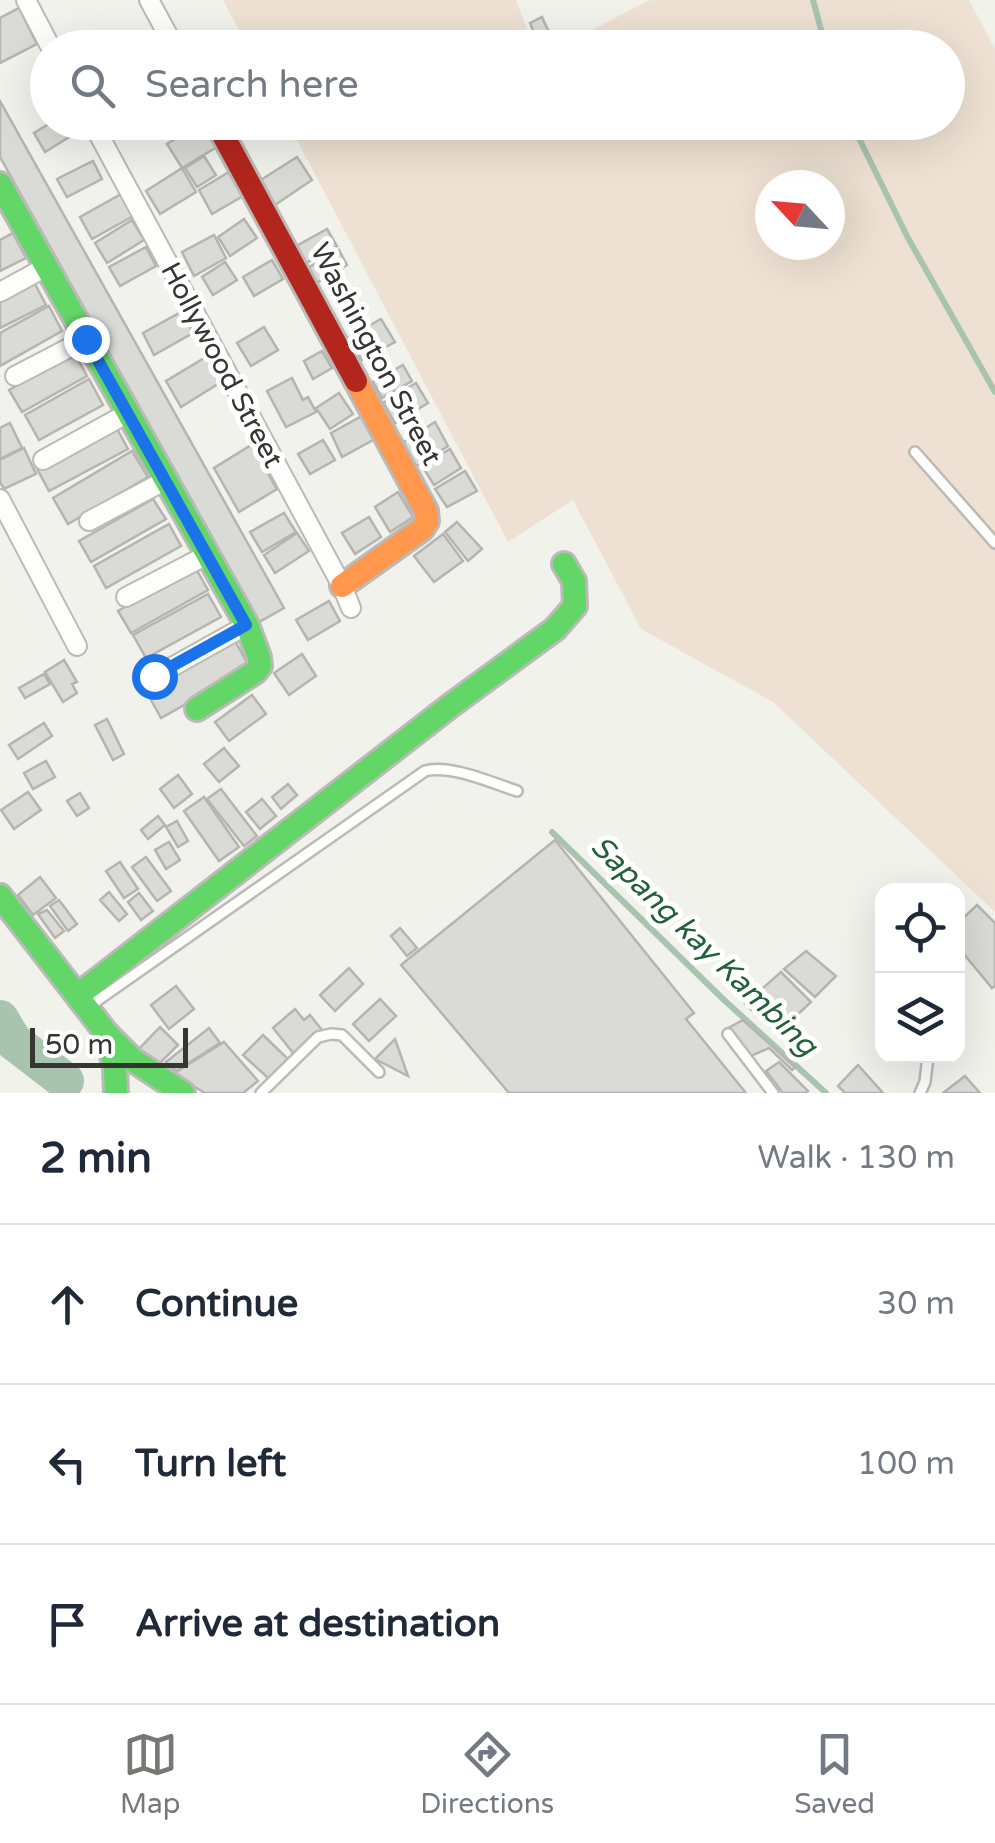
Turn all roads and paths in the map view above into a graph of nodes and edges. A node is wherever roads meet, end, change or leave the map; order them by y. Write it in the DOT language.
graph roads {
  1 [pos="26,0"];
  2 [pos="149,0"];
  3 [pos="42,30"];
  4 [pos="165,30"];
  5 [pos="102,140"];
  6 [pos="226,140"];
  7 [pos="2,194"];
  8 [pos="46,267"];
  9 [pos="0,292"];
  10 [pos="86,339"];
  11 [pos="16,376"];
  12 [pos="128,413"];
  13 [pos="915,452"];
  14 [pos="43,460"];
  15 [pos="166,480"];
  16 [pos="0,498"];
  17 [pos="89,522"];
  18 [pos="995,542"];
  19 [pos="208,555"];
  20 [pos="564,564"];
  21 [pos="342,586"];
  22 [pos="126,598"];
  23 [pos="351,608"];
  24 [pos="246,625"];
  25 [pos="77,646"];
  26 [pos="154,676"];
  27 [pos="197,709"];
  28 [pos="517,790"];
  29 [pos="0,896"];
  30 [pos="83,1001"];
  31 [pos="107,1034"];
  32 [pos="728,1034"];
  33 [pos="927,1063"];
  34 [pos="379,1072"];
  35 [pos="116,1093"];
  36 [pos="182,1093"];
  37 [pos="261,1093"];
  38 [pos="773,1093"];
  39 [pos="920,1093"];
  1 -- 3 [label="street"];
  2 -- 4 [label="street"];
  5 -- 21 [label="street, Hollywood Street"];
  6 -- 21 [label="street, Washington Street"];
  7 -- 8 [label="street"];
  8 -- 9 [label="street"];
  8 -- 10 [label="street"];
  10 -- 11 [label="street"];
  10 -- 12 [label="street"];
  12 -- 14 [label="street"];
  12 -- 15 [label="street"];
  13 -- 18 [label="lane"];
  15 -- 17 [label="street"];
  15 -- 19 [label="street"];
  16 -- 25 [label="street"];
  19 -- 22 [label="street"];
  19 -- 24 [label="street"];
  20 -- 30 [label="street"];
  21 -- 23 [label="street, Hollywood Street"];
  24 -- 26 [label="street"];
  24 -- 27 [label="street"];
  28 -- 30 [label="lane"];
  29 -- 30 [label="street"];
  30 -- 31 [label="street"];
  31 -- 35 [label="street"];
  31 -- 36 [label="street"];
  32 -- 38 [label="lane"];
  33 -- 39 [label="lane"];
  34 -- 37 [label="lane"];
}
